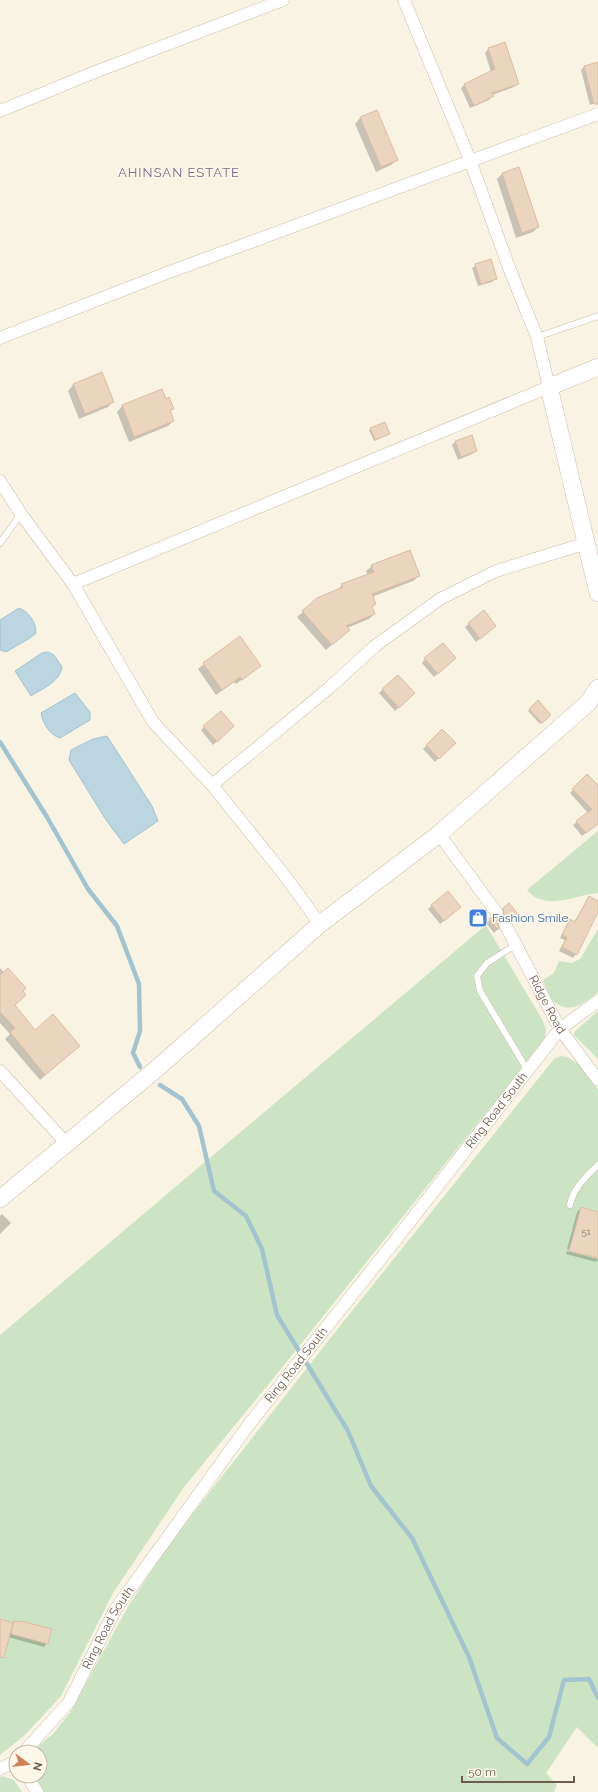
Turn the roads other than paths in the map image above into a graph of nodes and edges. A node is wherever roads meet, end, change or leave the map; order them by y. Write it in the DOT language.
graph roads {
  1 [pos="283,0"];
  2 [pos="404,0"];
  3 [pos="0,111"];
  4 [pos="598,114"];
  5 [pos="470,160"];
  6 [pos="598,316"];
  7 [pos="537,337"];
  8 [pos="0,338"];
  9 [pos="598,366"];
  10 [pos="549,387"];
  11 [pos="0,481"];
  12 [pos="21,514"];
  13 [pos="0,542"];
  14 [pos="587,543"];
  15 [pos="73,584"];
  16 [pos="598,593"];
  17 [pos="598,688"];
  18 [pos="212,785"];
  19 [pos="439,834"];
  20 [pos="497,913"];
  21 [pos="320,924"];
  22 [pos="505,924"];
  23 [pos="515,945"];
  24 [pos="598,1001"];
  25 [pos="560,1029"];
  26 [pos="0,1071"];
  27 [pos="528,1071"];
  28 [pos="598,1080"];
  29 [pos="66,1144"];
  30 [pos="598,1165"];
  31 [pos="0,1199"];
  32 [pos="570,1205"];
  33 [pos="31,1744"];
  1 -- 3 [label="street"];
  2 -- 5 [label="street"];
  4 -- 5 [label="street"];
  5 -- 7 [label="street"];
  5 -- 8 [label="street"];
  6 -- 7 [label="lane"];
  7 -- 10 [label="street"];
  9 -- 10 [label="street"];
  10 -- 14 [label="street"];
  10 -- 15 [label="street"];
  11 -- 12 [label="street"];
  12 -- 13 [label="lane"];
  12 -- 15 [label="street"];
  14 -- 16 [label="street"];
  14 -- 18 [label="street"];
  15 -- 18 [label="street"];
  17 -- 19 [label="street"];
  18 -- 21 [label="street"];
  19 -- 20 [label="street"];
  19 -- 21 [label="street"];
  21 -- 29 [label="street"];
  22 -- 23 [label="street, Ridge Road"];
  23 -- 25 [label="street, Ridge Road"];
  23 -- 27 [label="lane"];
  24 -- 25 [label="street, Ring Road South"];
  25 -- 27 [label="street, Ring Road South"];
  25 -- 28 [label="street, Ridge Road"];
  26 -- 29 [label="street"];
  27 -- 33 [label="street, Ring Road South"];
  29 -- 31 [label="street"];
  30 -- 32 [label="lane"];
}
